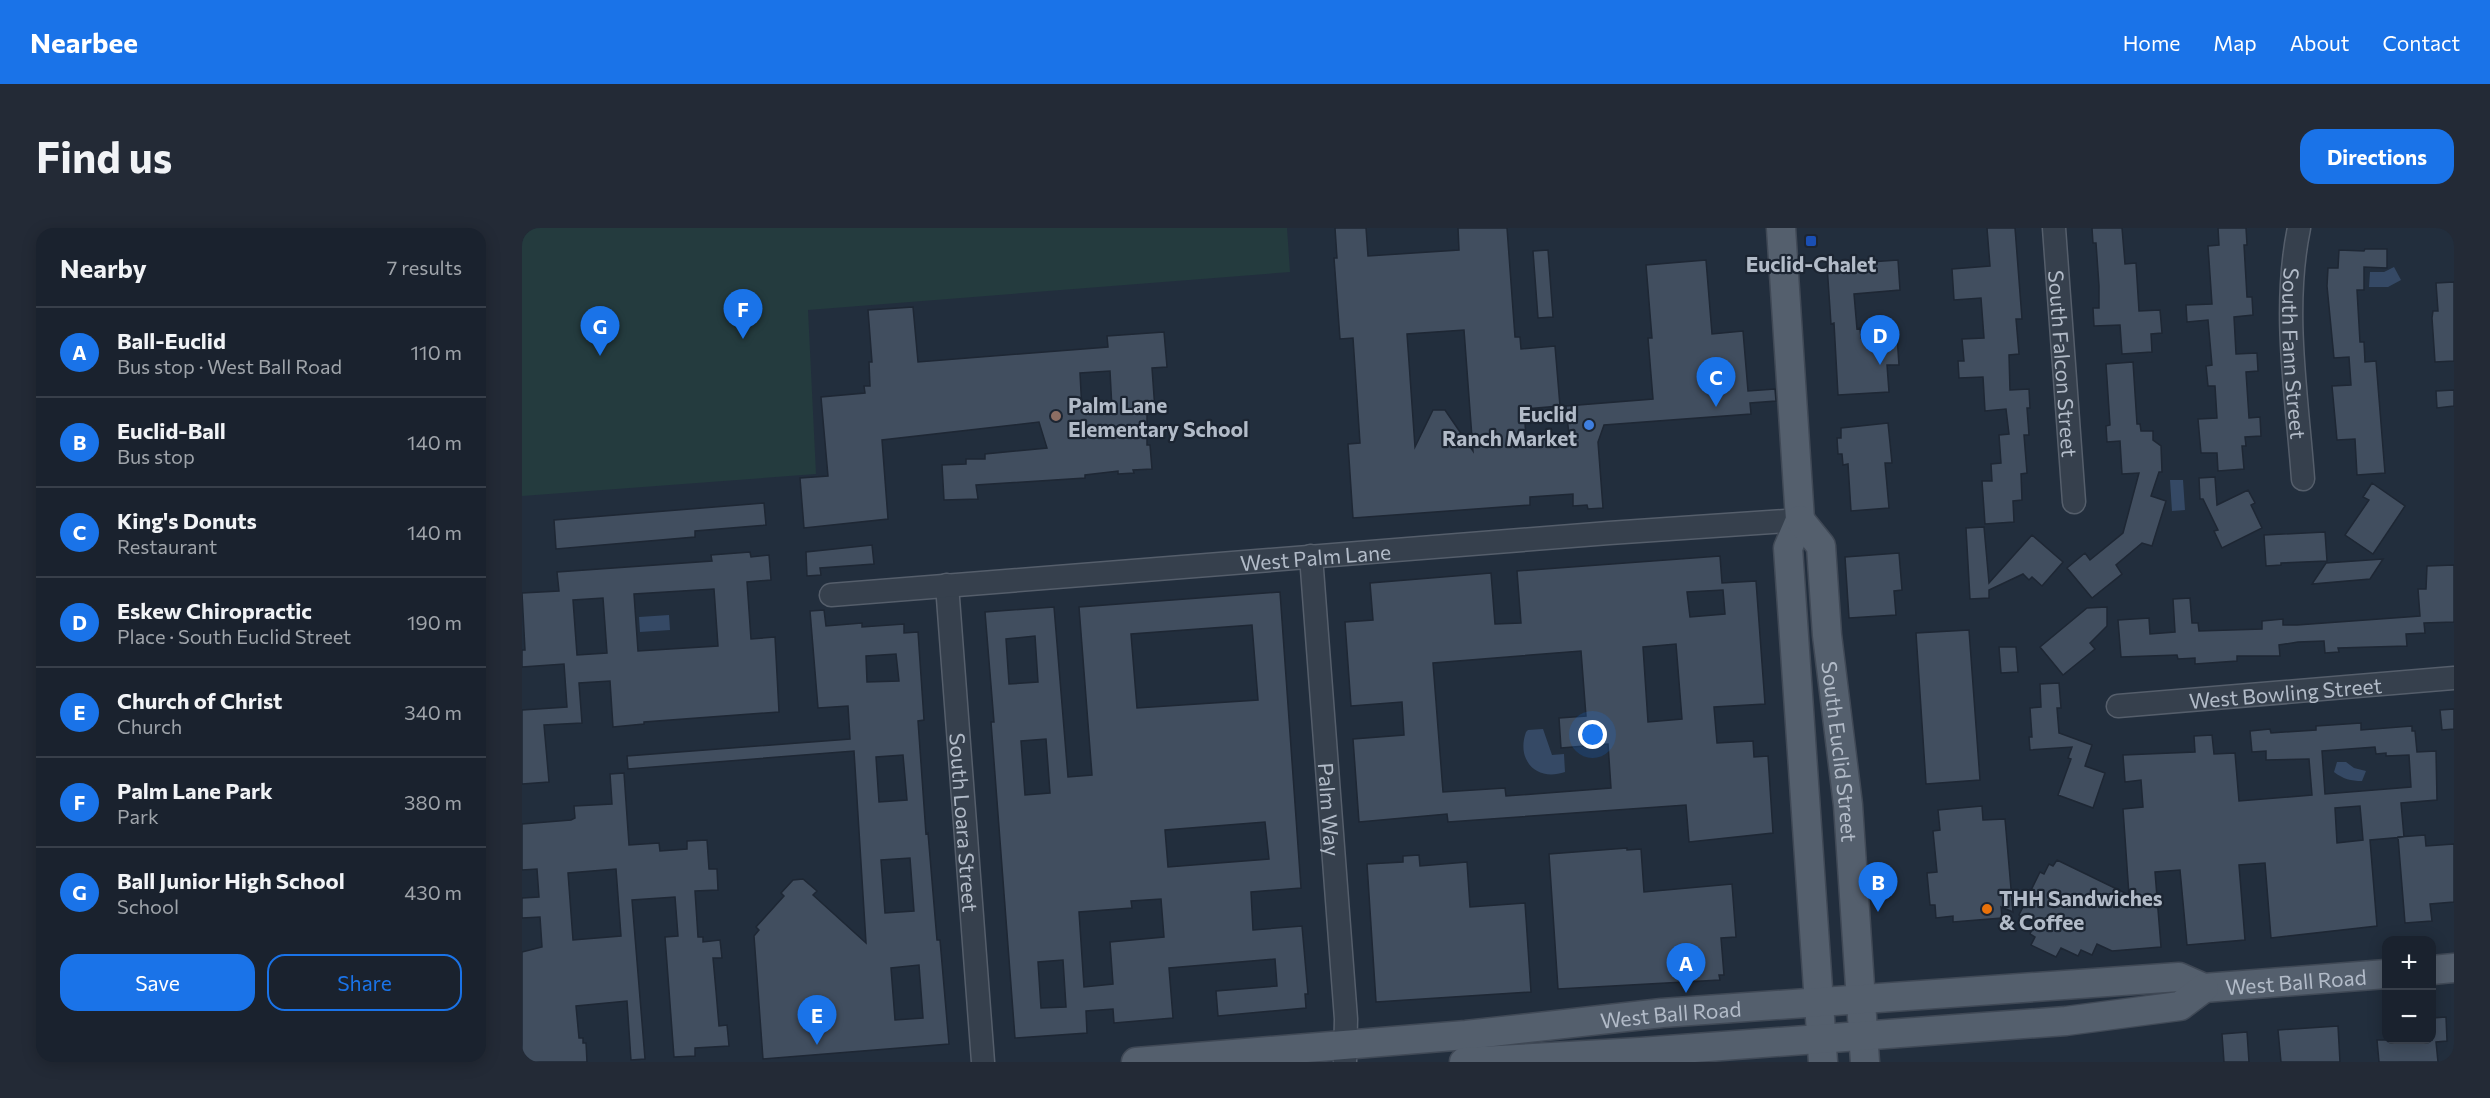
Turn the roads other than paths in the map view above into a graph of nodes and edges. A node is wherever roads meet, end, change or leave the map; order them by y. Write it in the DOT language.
graph roads {
  1 [pos="1780,228"];
  2 [pos="2054,228"];
  3 [pos="2299,228"];
  4 [pos="2303,479"];
  5 [pos="2074,502"];
  6 [pos="1800,520"];
  7 [pos="1311,556"];
  8 [pos="947,585"];
  9 [pos="831,595"];
  10 [pos="2454,678"];
  11 [pos="2118,706"];
  12 [pos="2454,968"];
  13 [pos="2436,970"];
  14 [pos="2382,974"];
  15 [pos="2204,988"];
  16 [pos="1861,999"];
  17 [pos="1819,1002"];
  18 [pos="1864,1049"];
  19 [pos="1822,1051"];
  20 [pos="1345,1054"];
  21 [pos="1466,1055"];
  22 [pos="983,1062"];
  23 [pos="1136,1062"];
  1 -- 6 [label="main road, South Euclid Street"];
  2 -- 5 [label="street, South Falcon Street"];
  3 -- 4 [label="street, South Fann Street"];
  6 -- 7 [label="street, West Palm Lane"];
  6 -- 16 [label="main road, South Euclid Street"];
  6 -- 17 [label="main road, South Euclid Street"];
  7 -- 8 [label="street, West Palm Lane"];
  7 -- 20 [label="street, Palm Way"];
  8 -- 9 [label="street, West Palm Lane"];
  8 -- 22 [label="street, South Loara Street"];
  10 -- 11 [label="street, West Bowling Street"];
  12 -- 13 [label="main road"];
  14 -- 15 [label="main road, West Ball Road"];
  15 -- 16 [label="main road, West Ball Road"];
  15 -- 18 [label="main road, West Ball Road"];
  16 -- 17 [label="main road, West Ball Road"];
  16 -- 18 [label="main road, South Euclid Street"];
  17 -- 19 [label="main road, South Euclid Street"];
  17 -- 21 [label="main road, West Ball Road"];
  18 -- 19 [label="main road, West Ball Road"];
  19 -- 21 [label="main road, West Ball Road"];
  20 -- 21 [label="main road, West Ball Road"];
  20 -- 23 [label="main road, West Ball Road"];
}
